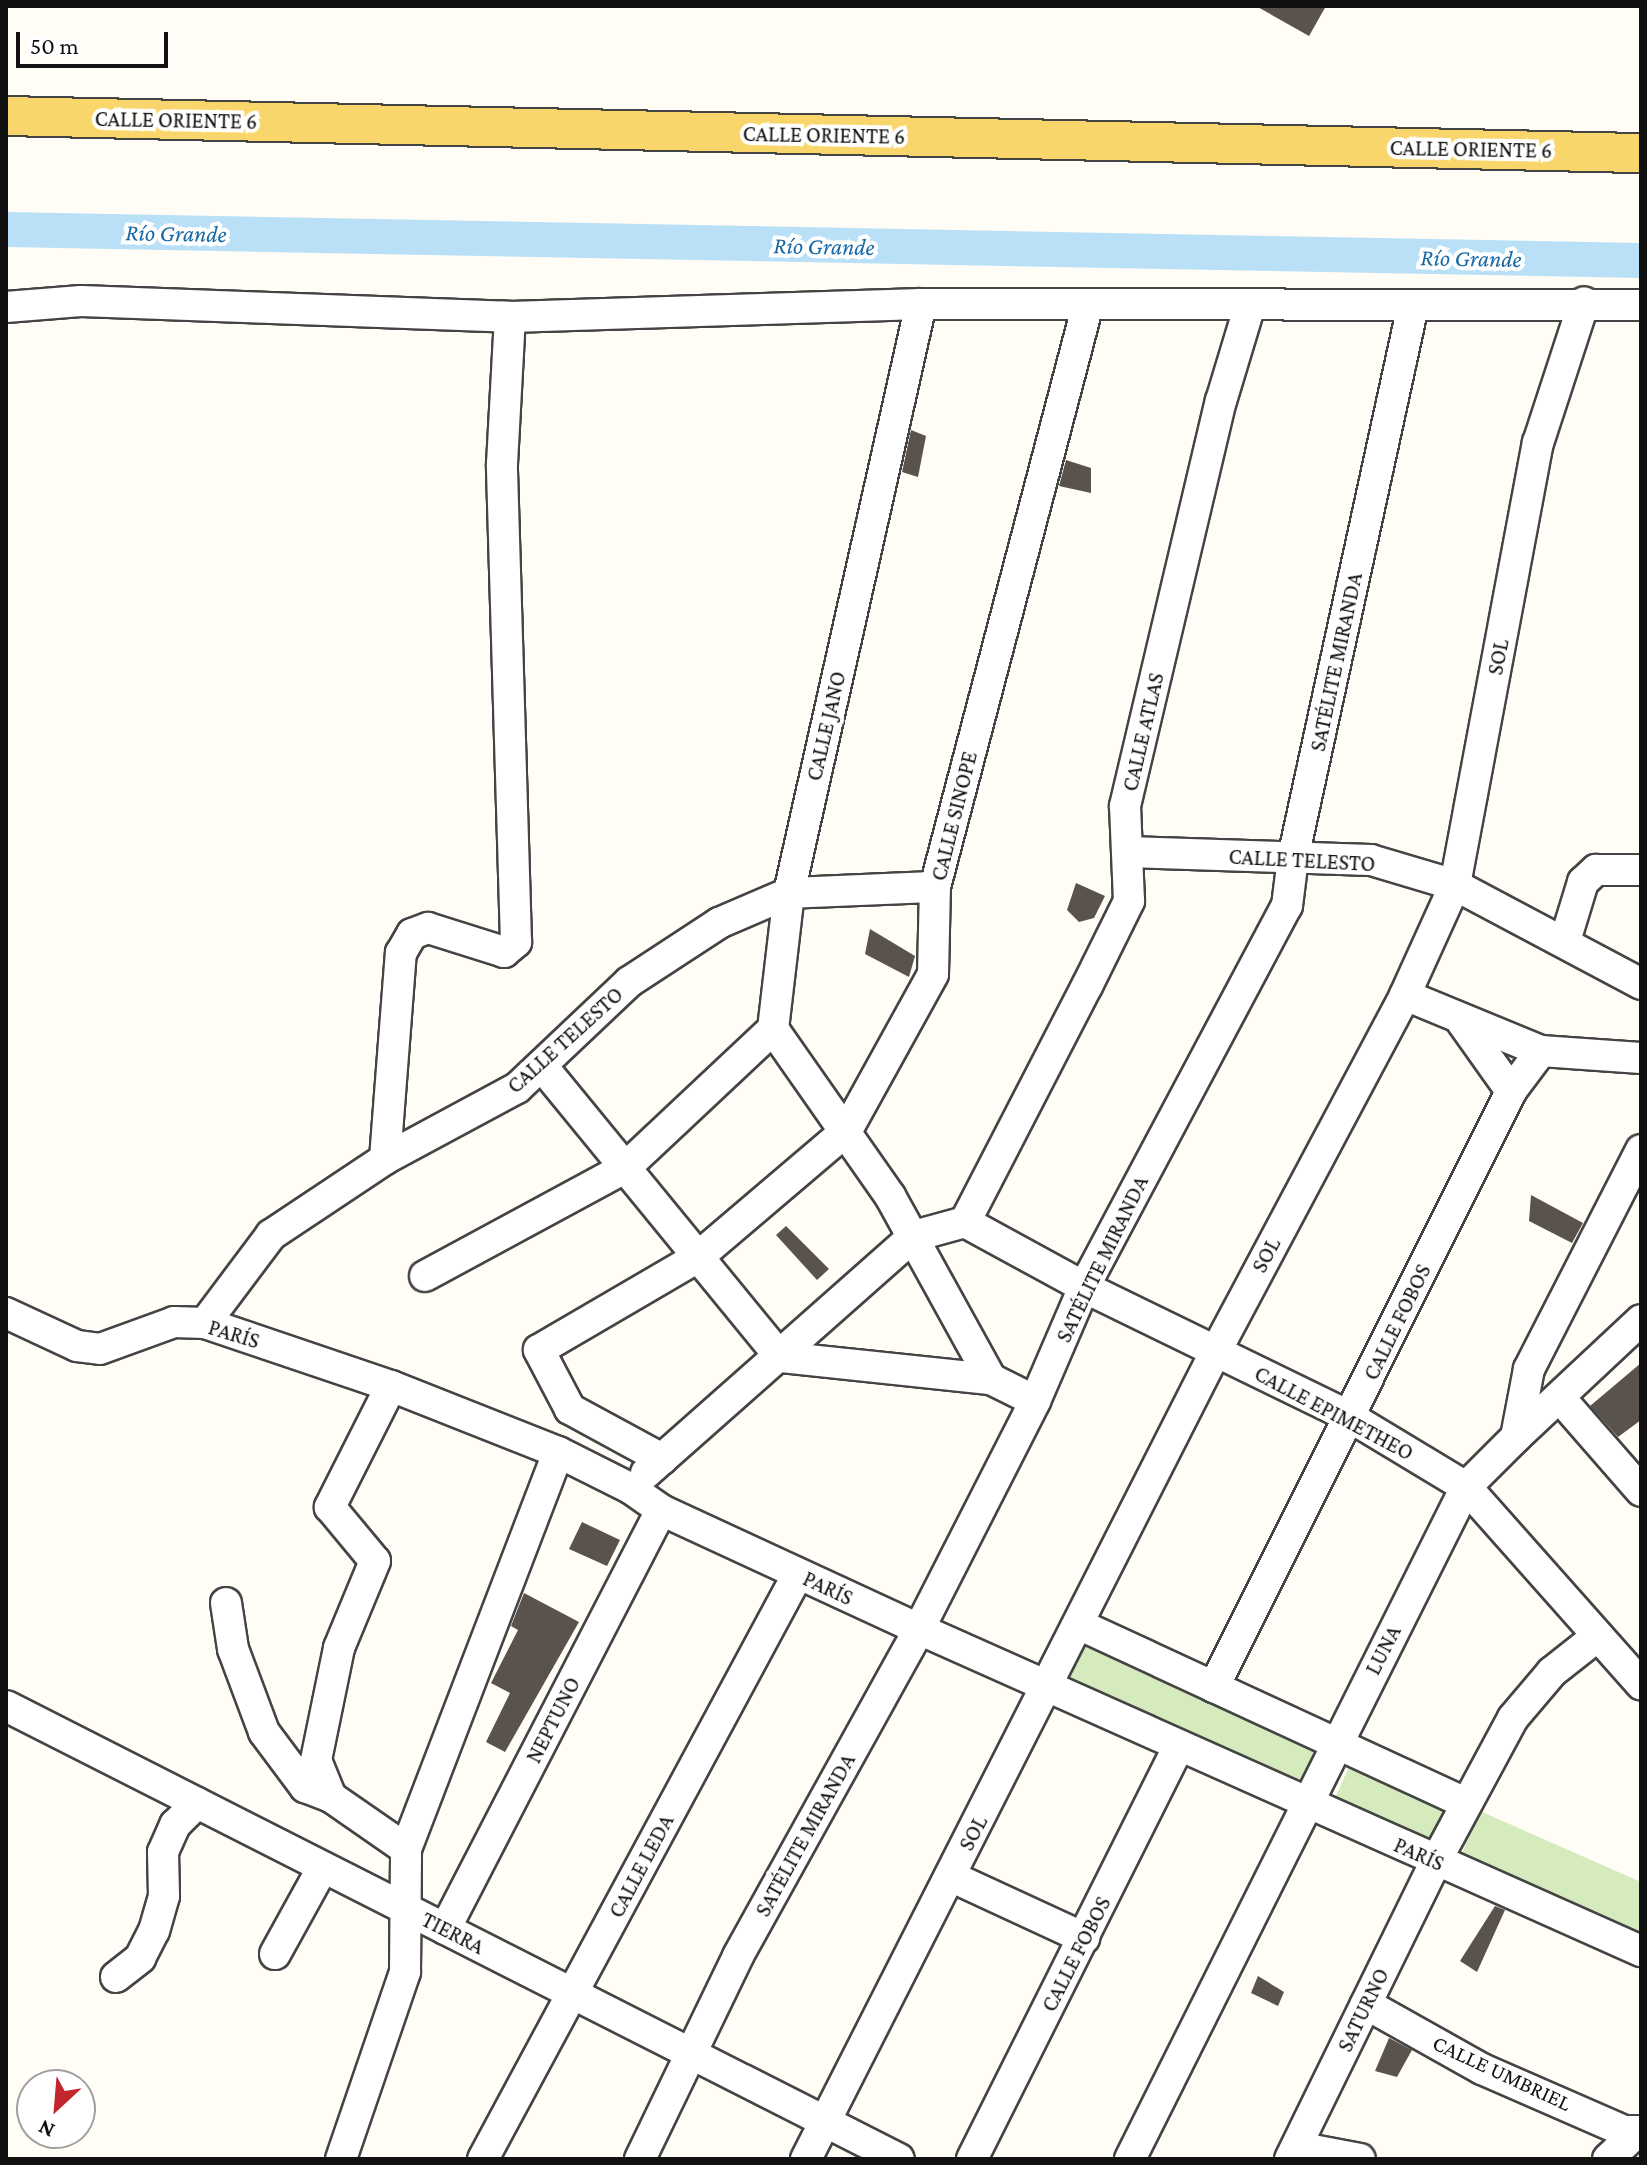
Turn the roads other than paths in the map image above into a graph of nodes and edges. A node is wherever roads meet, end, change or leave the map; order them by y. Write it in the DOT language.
graph roads {
  1 [pos="6,116"];
  2 [pos="1641,153"];
  3 [pos="1584,302"];
  4 [pos="921,304"];
  5 [pos="1250,305"];
  6 [pos="1641,305"];
  7 [pos="1413,306"];
  8 [pos="6,307"];
  9 [pos="1087,308"];
  10 [pos="510,317"];
  11 [pos="1128,852"];
  12 [pos="1293,858"];
  13 [pos="1641,870"];
  14 [pos="1455,885"];
  15 [pos="935,887"];
  16 [pos="789,893"];
  17 [pos="1565,941"];
  18 [pos="1641,984"];
  19 [pos="1405,995"];
  20 [pos="1462,1022"];
  21 [pos="773,1029"];
  22 [pos="1541,1051"];
  23 [pos="1641,1058"];
  24 [pos="542,1066"];
  25 [pos="1511,1091"];
  26 [pos="847,1130"];
  27 [pos="1641,1150"];
  28 [pos="385,1159"];
  29 [pos="625,1168"];
  30 [pos="965,1222"];
  31 [pos="914,1236"];
  32 [pos="698,1257"];
  33 [pos="425,1276"];
  34 [pos="1084,1287"];
  35 [pos="6,1313"];
  36 [pos="1641,1320"];
  37 [pos="205,1323"];
  38 [pos="1216,1351"];
  39 [pos="780,1357"];
  40 [pos="991,1379"];
  41 [pos="391,1386"];
  42 [pos="1560,1398"];
  43 [pos="1035,1401"];
  44 [pos="1350,1417"];
  45 [pos="1516,1437"];
  46 [pos="558,1452"];
  47 [pos="662,1459"];
  48 [pos="1466,1487"];
  49 [pos="630,1488"];
  50 [pos="1641,1491"];
  51 [pos="661,1510"];
  52 [pos="798,1574"];
  53 [pos="226,1603"];
  54 [pos="1078,1624"];
  55 [pos="919,1629"];
  56 [pos="1595,1638"];
  57 [pos="1641,1684"];
  58 [pos="1214,1687"];
  59 [pos="1048,1689"];
  60 [pos="6,1706"];
  61 [pos="1336,1743"];
  62 [pos="1178,1747"];
  63 [pos="331,1797"];
  64 [pos="197,1803"];
  65 [pos="1305,1803"];
  66 [pos="1466,1803"];
  67 [pos="406,1849"];
  68 [pos="1436,1861"];
  69 [pos="323,1867"];
  70 [pos="950,1876"];
  71 [pos="404,1908"];
  72 [pos="445,1929"];
  73 [pos="1084,1938"];
  74 [pos="1641,1951"];
  75 [pos="275,1954"];
  76 [pos="116,1977"];
  77 [pos="572,1993"];
  78 [pos="1366,2004"];
  79 [pos="689,2052"];
  80 [pos="825,2122"];
  81 [pos="1639,2132"];
  82 [pos="1294,2153"];
  83 [pos="341,2159"];
  84 [pos="483,2159"];
  85 [pos="640,2159"];
  86 [pos="806,2159"];
  87 [pos="899,2159"];
  88 [pos="972,2159"];
  89 [pos="1130,2159"];
  90 [pos="1360,2159"];
  91 [pos="1608,2159"];
  1 -- 2 [label="main road, CALLE ORIENTE 6"];
  3 -- 6 [label="street"];
  3 -- 7 [label="street"];
  3 -- 14 [label="street, SOL"];
  4 -- 9 [label="street"];
  4 -- 10 [label="street"];
  4 -- 16 [label="street, CALLE JANO"];
  5 -- 7 [label="street"];
  5 -- 9 [label="street"];
  5 -- 11 [label="street, CALLE ATLAS"];
  7 -- 12 [label="street, SATÉLITE MIRANDA"];
  8 -- 10 [label="street"];
  9 -- 15 [label="street, CALLE SINOPE"];
  10 -- 28 [label="street"];
  11 -- 12 [label="street, CALLE TELESTO"];
  11 -- 30 [label="street, CALLE ATLAS"];
  12 -- 14 [label="street, CALLE TELESTO"];
  12 -- 34 [label="street, SATÉLITE MIRANDA"];
  13 -- 17 [label="street"];
  14 -- 17 [label="street, CALLE TELESTO"];
  14 -- 19 [label="street, SOL"];
  15 -- 16 [label="street, CALLE TELESTO"];
  15 -- 26 [label="street, CALLE SINOPE"];
  16 -- 21 [label="street, CALLE JANO"];
  16 -- 24 [label="street, CALLE TELESTO"];
  17 -- 18 [label="street, CALLE TELESTO"];
  19 -- 20 [label="street"];
  19 -- 38 [label="street, SOL"];
  20 -- 22 [label="street"];
  20 -- 25 [label="street"];
  21 -- 26 [label="street"];
  21 -- 29 [label="street"];
  22 -- 23 [label="street"];
  22 -- 25 [label="street, CALLE FOBOS"];
  24 -- 28 [label="street, CALLE TELESTO"];
  24 -- 29 [label="street"];
  25 -- 44 [label="street, CALLE FOBOS"];
  26 -- 31 [label="street"];
  26 -- 32 [label="street, CALLE SINOPE"];
  27 -- 45 [label="street"];
  28 -- 37 [label="street, CALLE TELESTO"];
  29 -- 32 [label="street"];
  29 -- 33 [label="street"];
  30 -- 31 [label="street"];
  30 -- 34 [label="street, CALLE EPIMETHEO"];
  31 -- 39 [label="street"];
  31 -- 40 [label="street"];
  32 -- 39 [label="street"];
  32 -- 47 [label="street, CALLE SINOPE"];
  34 -- 38 [label="street, CALLE EPIMETHEO"];
  34 -- 43 [label="street, SATÉLITE MIRANDA"];
  35 -- 37 [label="street, PARÍS"];
  36 -- 42 [label="street, LUNA"];
  37 -- 41 [label="street, PARÍS"];
  38 -- 44 [label="street, CALLE EPIMETHEO"];
  38 -- 54 [label="street, SOL"];
  39 -- 40 [label="street"];
  39 -- 47 [label="street"];
  40 -- 43 [label="street"];
  41 -- 46 [label="street, PARÍS"];
  41 -- 63 [label="street"];
  42 -- 45 [label="street, LUNA"];
  42 -- 50 [label="street"];
  43 -- 55 [label="street, SATÉLITE MIRANDA"];
  44 -- 48 [label="street, CALLE EPIMETHEO"];
  44 -- 58 [label="street, CALLE FOBOS"];
  45 -- 48 [label="street, LUNA"];
  46 -- 49 [label="street, PARÍS"];
  46 -- 67 [label="street"];
  47 -- 49 [label="street"];
  48 -- 56 [label="street, CALLE EPIMETHEO"];
  48 -- 61 [label="street, LUNA"];
  49 -- 51 [label="street, PARÍS"];
  51 -- 52 [label="street, PARÍS"];
  51 -- 72 [label="street, NEPTUNO"];
  52 -- 55 [label="street, PARÍS"];
  52 -- 77 [label="street, CALLE LEDA"];
  53 -- 63 [label="street"];
  54 -- 58 [label="street"];
  54 -- 59 [label="street, SOL"];
  55 -- 59 [label="street, PARÍS"];
  55 -- 79 [label="street, SATÉLITE MIRANDA"];
  56 -- 57 [label="street, CALLE EPIMETHEO"];
  56 -- 66 [label="street, SATURNO"];
  58 -- 61 [label="street"];
  59 -- 62 [label="street, PARÍS"];
  59 -- 70 [label="street, SOL"];
  60 -- 64 [label="street, TIERRA"];
  61 -- 65 [label="street, LUNA"];
  61 -- 66 [label="street"];
  62 -- 65 [label="street, PARÍS"];
  62 -- 73 [label="street, CALLE FOBOS"];
  63 -- 67 [label="street"];
  64 -- 69 [label="street, TIERRA"];
  64 -- 76 [label="street"];
  65 -- 68 [label="street, PARÍS"];
  65 -- 89 [label="street, LUNA"];
  66 -- 68 [label="street, SATURNO"];
  67 -- 71 [label="street"];
  68 -- 74 [label="street, PARÍS"];
  68 -- 78 [label="street, SATURNO"];
  69 -- 71 [label="street, TIERRA"];
  69 -- 75 [label="street"];
  70 -- 73 [label="street"];
  70 -- 80 [label="street, SOL"];
  71 -- 72 [label="street, TIERRA"];
  71 -- 83 [label="street"];
  72 -- 77 [label="street, TIERRA"];
  73 -- 88 [label="street, CALLE FOBOS"];
  77 -- 79 [label="street, TIERRA"];
  77 -- 84 [label="street, CALLE LEDA"];
  78 -- 81 [label="street, CALLE UMBRIEL"];
  78 -- 82 [label="street, SATURNO"];
  79 -- 80 [label="street, TIERRA"];
  79 -- 85 [label="street, SATÉLITE MIRANDA"];
  80 -- 86 [label="street, SOL"];
  80 -- 87 [label="street, TIERRA"];
  81 -- 91 [label="street"];
  82 -- 90 [label="street"];
}
